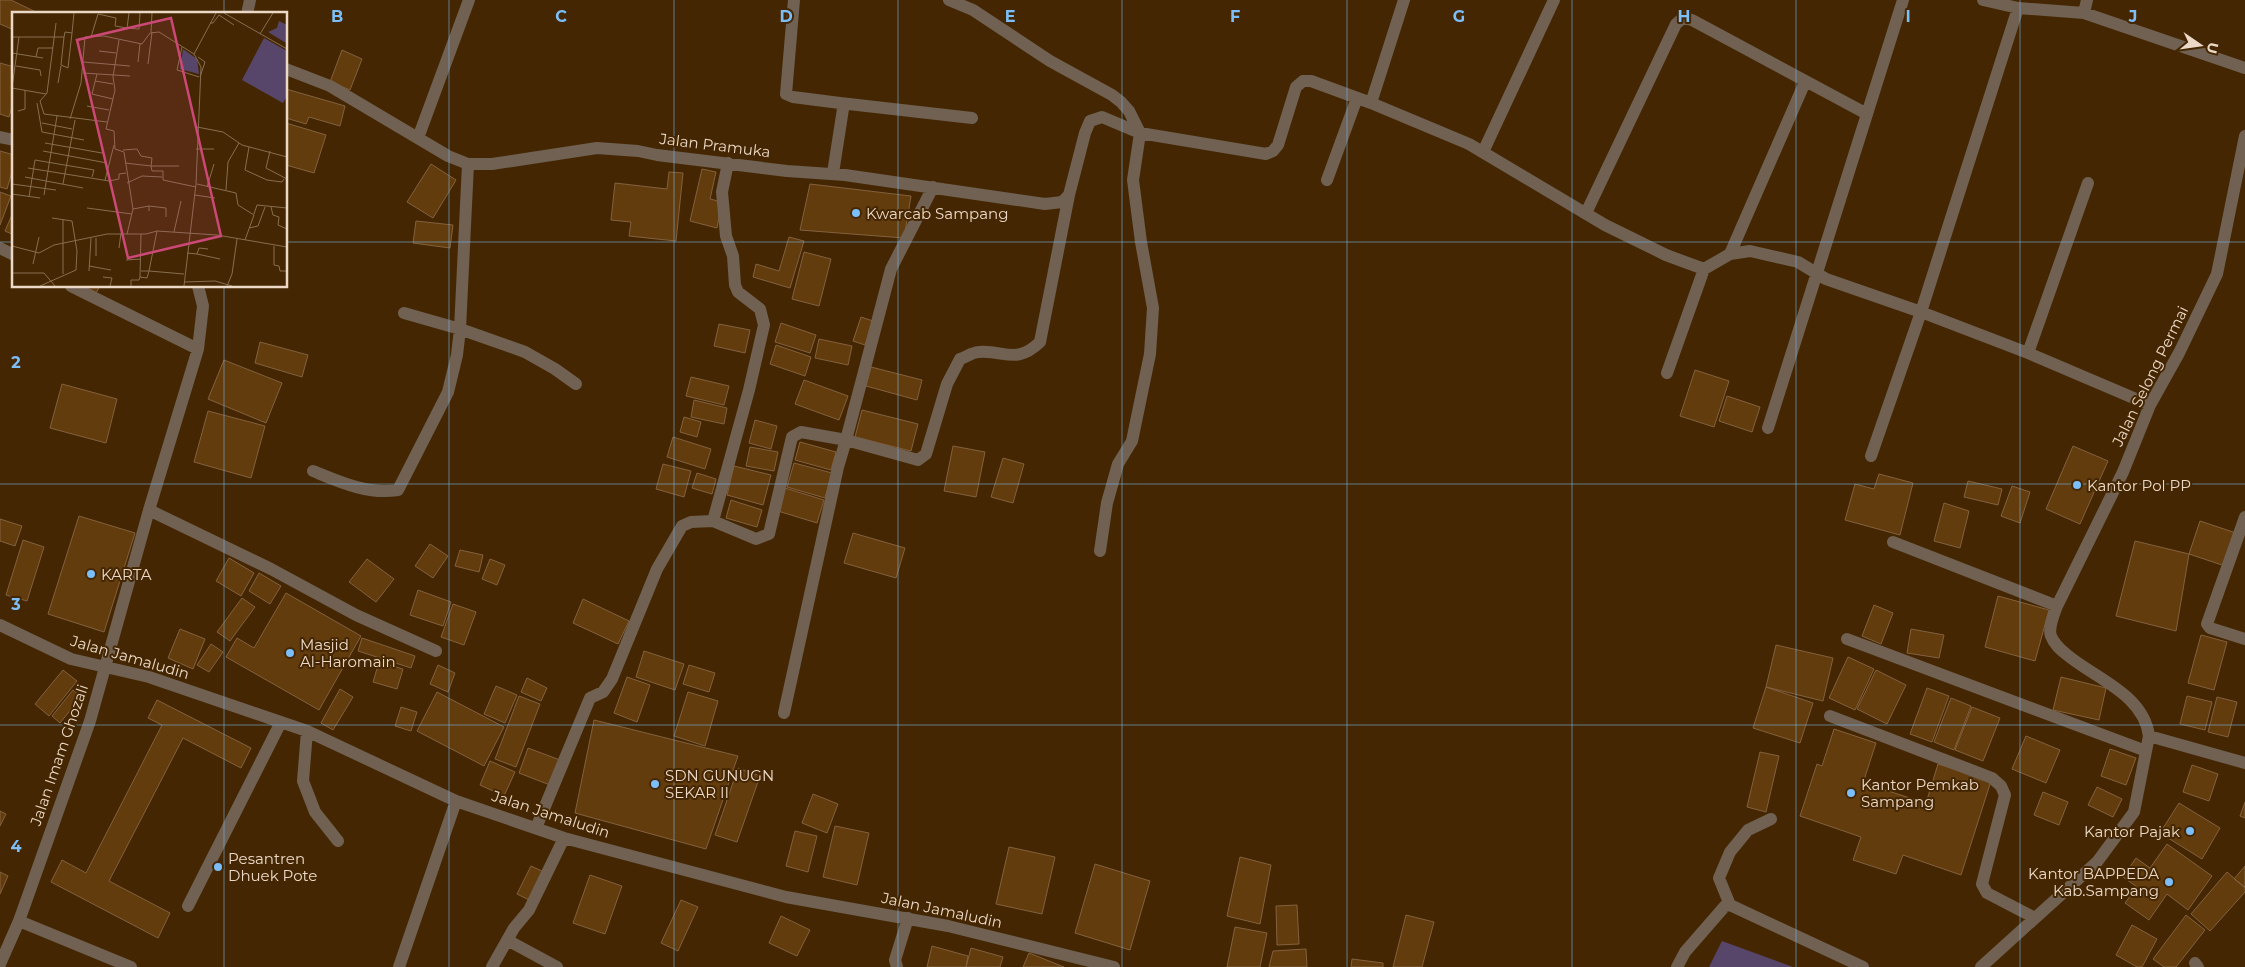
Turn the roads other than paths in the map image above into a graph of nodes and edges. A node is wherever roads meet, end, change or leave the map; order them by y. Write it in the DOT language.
graph roads {
  1 [pos="469,0"];
  2 [pos="794,0"];
  3 [pos="949,0"];
  4 [pos="1404,0"];
  5 [pos="1554,0"];
  6 [pos="1904,0"];
  7 [pos="1983,0"];
  8 [pos="2087,0"];
  9 [pos="976,5"];
  10 [pos="2018,8"];
  11 [pos="2084,13"];
  12 [pos="2245,68"];
  13 [pos="288,70"];
  14 [pos="1805,82"];
  15 [pos="1357,98"];
  16 [pos="840,103"];
  17 [pos="1371,103"];
  18 [pos="1867,114"];
  19 [pos="972,118"];
  20 [pos="1140,133"];
  21 [pos="418,138"];
  22 [pos="2244,141"];
  23 [pos="1482,152"];
  24 [pos="468,164"];
  25 [pos="728,164"];
  26 [pos="833,174"];
  27 [pos="1327,180"];
  28 [pos="2088,183"];
  29 [pos="933,187"];
  30 [pos="1069,195"];
  31 [pos="1586,213"];
  32 [pos="0,248"];
  33 [pos="1730,254"];
  34 [pos="12,255"];
  35 [pos="1704,268"];
  36 [pos="1817,273"];
  37 [pos="74,288"];
  38 [pos="198,288"];
  39 [pos="1921,312"];
  40 [pos="404,313"];
  41 [pos="460,329"];
  42 [pos="198,348"];
  43 [pos="2028,354"];
  44 [pos="1667,373"];
  45 [pos="576,384"];
  46 [pos="2150,406"];
  47 [pos="1768,428"];
  48 [pos="846,440"];
  49 [pos="1871,456"];
  50 [pos="312,472"];
  51 [pos="149,510"];
  52 [pos="2245,517"];
  53 [pos="713,522"];
  54 [pos="1893,542"];
  55 [pos="1100,551"];
  56 [pos="2057,606"];
  57 [pos="0,626"];
  58 [pos="1847,639"];
  59 [pos="2245,639"];
  60 [pos="436,651"];
  61 [pos="105,668"];
  62 [pos="784,712"];
  63 [pos="1830,716"];
  64 [pos="281,722"];
  65 [pos="307,731"];
  66 [pos="2149,736"];
  67 [pos="2146,751"];
  68 [pos="2245,763"];
  69 [pos="456,800"];
  70 [pos="1771,819"];
  71 [pos="536,828"];
  72 [pos="564,838"];
  73 [pos="338,841"];
  74 [pos="1730,905"];
  75 [pos="188,906"];
  76 [pos="908,918"];
  77 [pos="2034,918"];
  78 [pos="18,920"];
  79 [pos="507,940"];
  80 [pos="0,964"];
  81 [pos="131,967"];
  82 [pos="399,967"];
  83 [pos="492,967"];
  84 [pos="557,967"];
  85 [pos="897,967"];
  86 [pos="1114,967"];
  87 [pos="1677,967"];
  88 [pos="1863,967"];
  89 [pos="1981,967"];
  1 -- 21 [label="street"];
  2 -- 16 [label="street"];
  3 -- 9 [label="street"];
  4 -- 17 [label="street"];
  5 -- 23 [label="street"];
  6 -- 18 [label="street"];
  7 -- 10 [label="street"];
  8 -- 11 [label="street"];
  9 -- 20 [label="street"];
  10 -- 11 [label="street"];
  10 -- 39 [label="street"];
  11 -- 12 [label="street"];
  13 -- 21 [label="street, Jalan Pramuka"];
  14 -- 18 [label="street"];
  14 -- 31 [label="street"];
  14 -- 33 [label="street"];
  15 -- 17 [label="street"];
  15 -- 20 [label="street"];
  15 -- 27 [label="street"];
  16 -- 19 [label="street"];
  16 -- 26 [label="street"];
  17 -- 23 [label="street"];
  18 -- 36 [label="street"];
  20 -- 30 [label="street"];
  20 -- 55 [label="street"];
  21 -- 24 [label="street, Jalan Pramuka"];
  22 -- 46 [label="street, Jalan Selong Permai"];
  23 -- 31 [label="street"];
  24 -- 25 [label="street, Jalan Pramuka"];
  24 -- 41 [label="street"];
  25 -- 26 [label="street, Jalan Pramuka"];
  25 -- 53 [label="street"];
  26 -- 29 [label="street, Jalan Pramuka"];
  28 -- 43 [label="street"];
  29 -- 30 [label="street, Jalan Pramuka"];
  29 -- 48 [label="street"];
  30 -- 48 [label="street"];
  31 -- 35 [label="street"];
  32 -- 34 [label="street"];
  33 -- 35 [label="street"];
  33 -- 36 [label="street"];
  35 -- 44 [label="street"];
  36 -- 39 [label="street"];
  36 -- 47 [label="street"];
  37 -- 42 [label="street"];
  38 -- 42 [label="street, Jalan Imam Ghozali"];
  39 -- 43 [label="street"];
  39 -- 49 [label="street"];
  40 -- 41 [label="street"];
  41 -- 45 [label="street"];
  41 -- 50 [label="street"];
  42 -- 51 [label="street, Jalan Imam Ghozali"];
  43 -- 46 [label="street"];
  46 -- 56 [label="street, Jalan Selong Permai"];
  48 -- 53 [label="street"];
  48 -- 62 [label="street"];
  51 -- 60 [label="street"];
  51 -- 61 [label="street, Jalan Imam Ghozali"];
  52 -- 59 [label="street"];
  53 -- 71 [label="street"];
  54 -- 56 [label="street"];
  56 -- 66 [label="street, Jalan Selong Permai"];
  57 -- 61 [label="street, Jalan Jamaludin"];
  58 -- 67 [label="street"];
  61 -- 64 [label="street, Jalan Jamaludin"];
  61 -- 78 [label="street, Jalan Imam Ghozali"];
  63 -- 77 [label="street"];
  64 -- 65 [label="street, Jalan Jamaludin"];
  64 -- 75 [label="street"];
  65 -- 69 [label="street, Jalan Jamaludin"];
  65 -- 73 [label="street"];
  66 -- 67 [label="street"];
  66 -- 68 [label="street"];
  67 -- 77 [label="street"];
  69 -- 71 [label="street, Jalan Jamaludin"];
  69 -- 82 [label="street"];
  70 -- 74 [label="street"];
  71 -- 72 [label="street, Jalan Jamaludin"];
  72 -- 76 [label="street, Jalan Jamaludin"];
  72 -- 79 [label="street"];
  74 -- 87 [label="street"];
  74 -- 88 [label="street"];
  76 -- 85 [label="street"];
  76 -- 86 [label="street, Jalan Jamaludin"];
  77 -- 89 [label="street"];
  78 -- 80 [label="street, Jalan Imam Ghozali"];
  78 -- 81 [label="street"];
  79 -- 83 [label="street"];
  79 -- 84 [label="street"];
}
